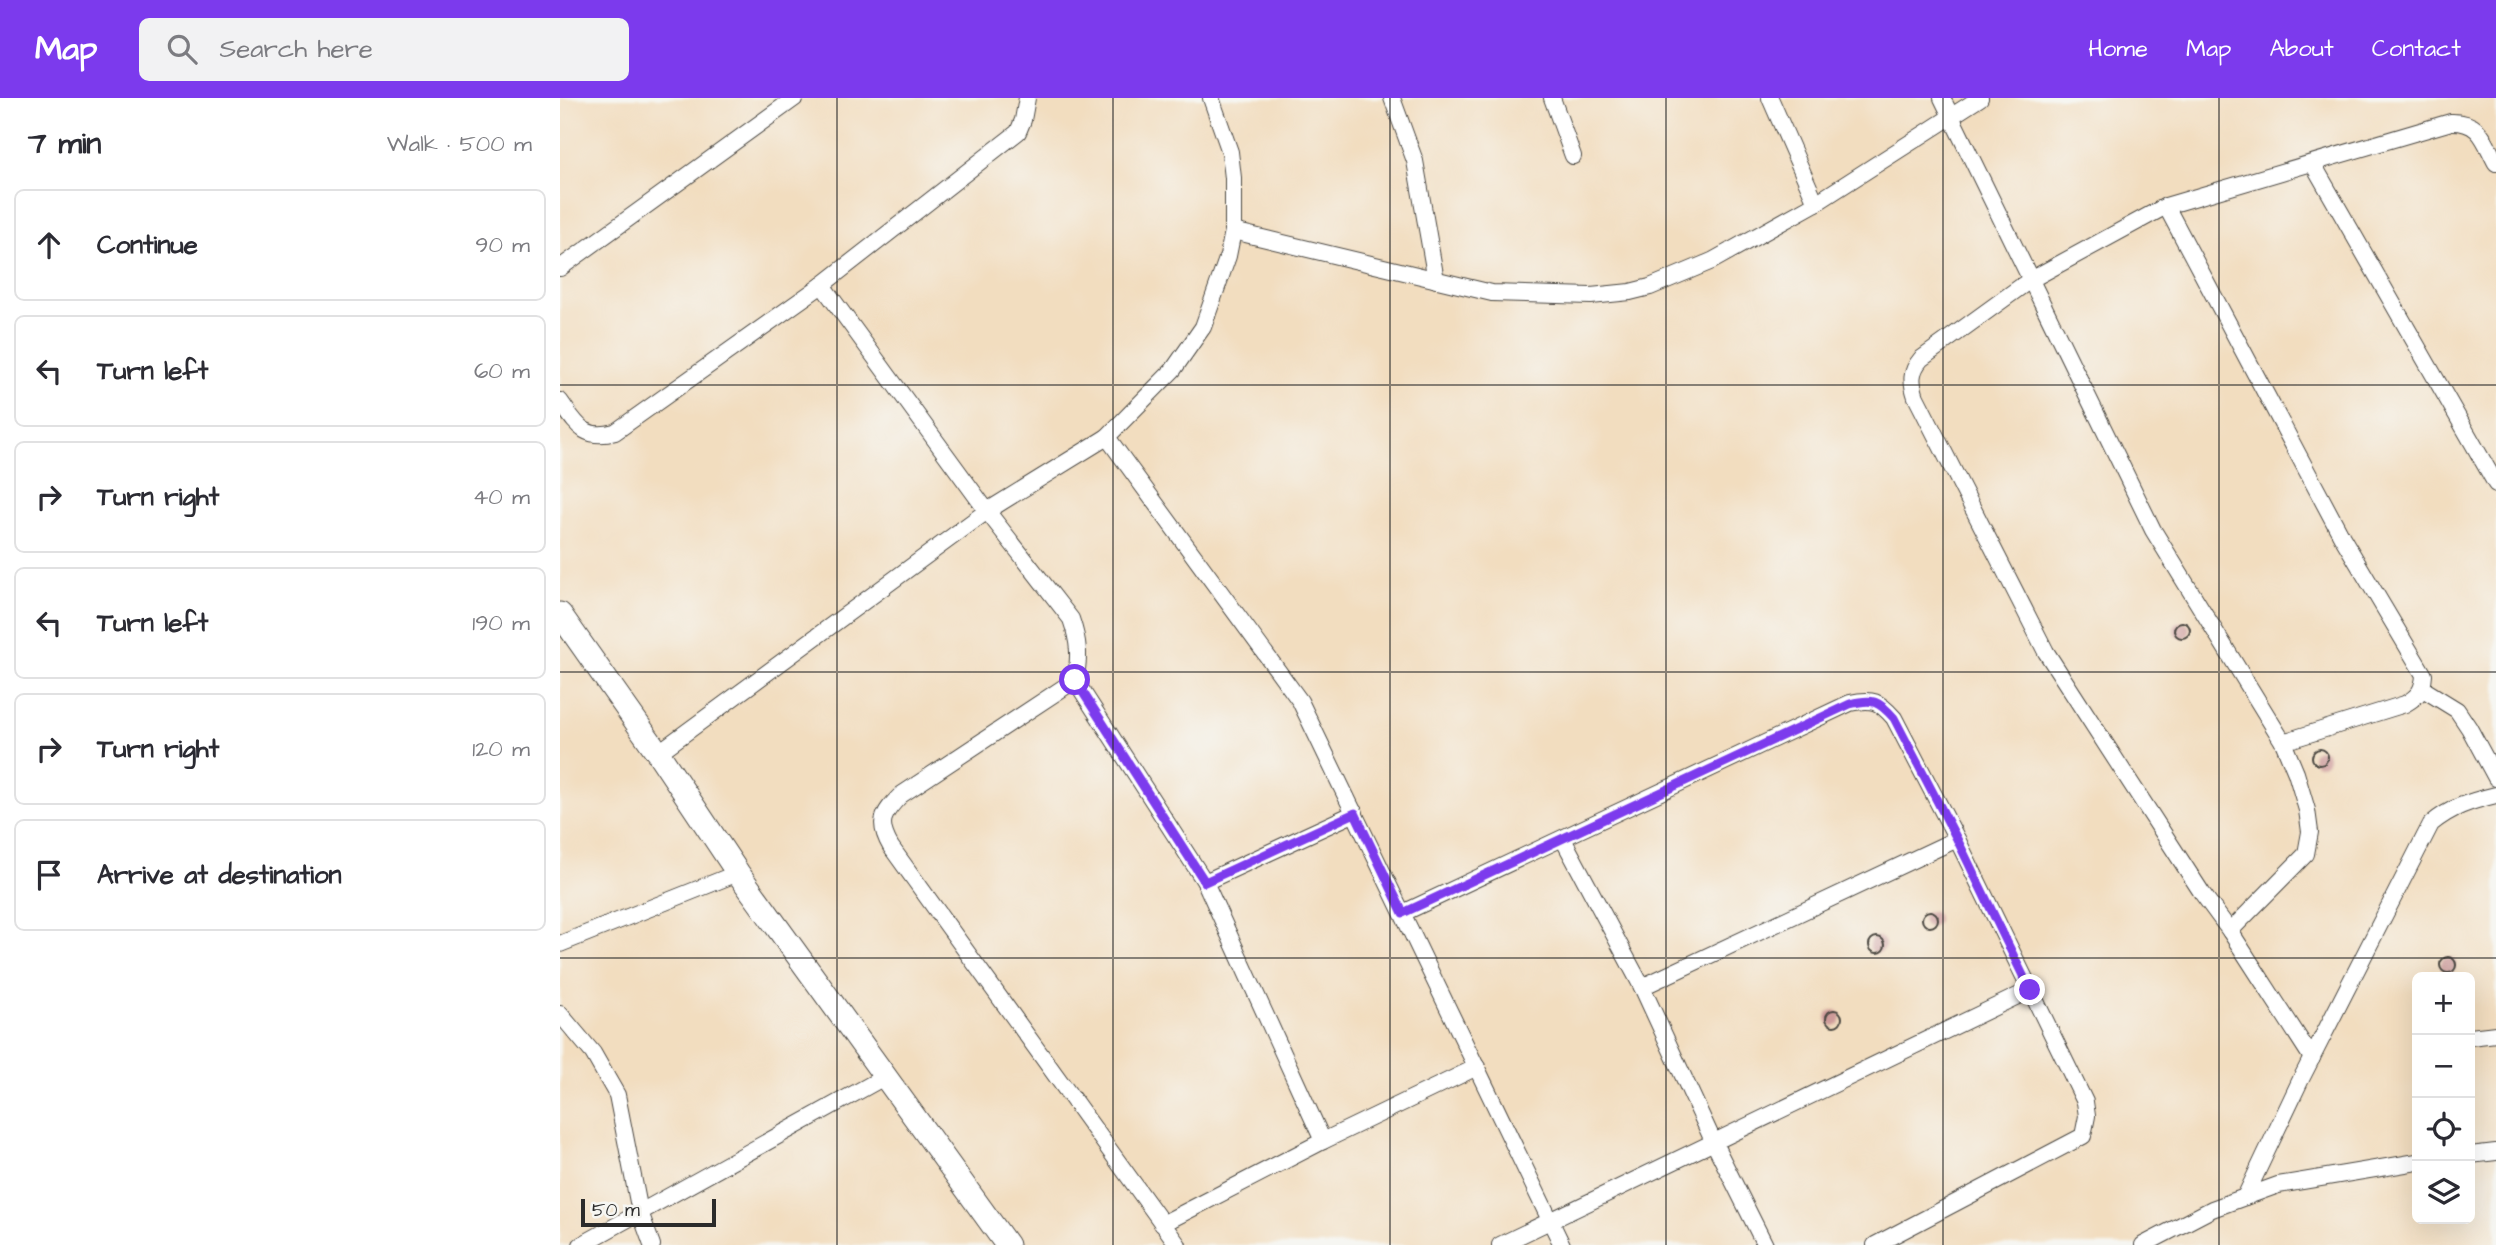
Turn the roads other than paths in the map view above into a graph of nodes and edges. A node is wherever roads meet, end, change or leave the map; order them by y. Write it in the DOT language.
graph roads {
  1 [pos="794,98"];
  2 [pos="1027,98"];
  3 [pos="1211,98"];
  4 [pos="1392,98"];
  5 [pos="1552,98"];
  6 [pos="1770,98"];
  7 [pos="1942,98"];
  8 [pos="1980,98"];
  9 [pos="1951,116"];
  10 [pos="1573,156"];
  11 [pos="2496,163"];
  12 [pos="2313,164"];
  13 [pos="1816,203"];
  14 [pos="2166,206"];
  15 [pos="1233,231"];
  16 [pos="560,268"];
  17 [pos="1436,280"];
  18 [pos="2030,280"];
  19 [pos="822,285"];
  20 [pos="560,401"];
  21 [pos="1107,437"];
  22 [pos="2496,484"];
  23 [pos="987,511"];
  24 [pos="560,614"];
  25 [pos="1075,680"];
  26 [pos="2423,689"];
  27 [pos="2283,742"];
  28 [pos="658,753"];
  29 [pos="2496,778"];
  30 [pos="2496,795"];
  31 [pos="1355,813"];
  32 [pos="1563,839"];
  33 [pos="1957,839"];
  34 [pos="738,873"];
  35 [pos="1205,882"];
  36 [pos="1403,913"];
  37 [pos="2230,931"];
  38 [pos="560,944"];
  39 [pos="1642,987"];
  40 [pos="2030,990"];
  41 [pos="560,1014"];
  42 [pos="2496,1034"];
  43 [pos="2475,1036"];
  44 [pos="2312,1058"];
  45 [pos="1477,1067"];
  46 [pos="886,1076"];
  47 [pos="1323,1141"];
  48 [pos="1714,1143"];
  49 [pos="2496,1152"];
  50 [pos="2475,1154"];
  51 [pos="2412,1163"];
  52 [pos="2245,1197"];
  53 [pos="640,1212"];
  54 [pos="1550,1220"];
  55 [pos="1162,1224"];
  56 [pos="581,1245"];
  57 [pos="652,1245"];
  58 [pos="1007,1245"];
  59 [pos="1178,1245"];
  60 [pos="1500,1245"];
  61 [pos="1562,1245"];
  62 [pos="1765,1245"];
  63 [pos="1875,1245"];
  64 [pos="2143,1245"];
  1 -- 16 [label="street"];
  2 -- 19 [label="street"];
  3 -- 15 [label="street"];
  4 -- 17 [label="street"];
  5 -- 10 [label="street"];
  6 -- 13 [label="street"];
  7 -- 9 [label="street"];
  8 -- 9 [label="street"];
  9 -- 13 [label="street"];
  9 -- 18 [label="street"];
  11 -- 12 [label="street"];
  12 -- 14 [label="street"];
  12 -- 22 [label="street"];
  13 -- 17 [label="street"];
  14 -- 18 [label="street"];
  14 -- 26 [label="street"];
  15 -- 17 [label="street"];
  15 -- 21 [label="street"];
  18 -- 27 [label="street"];
  18 -- 37 [label="street"];
  19 -- 20 [label="street"];
  19 -- 23 [label="street"];
  21 -- 23 [label="street"];
  21 -- 31 [label="street"];
  23 -- 25 [label="street"];
  23 -- 28 [label="street"];
  24 -- 28 [label="street"];
  25 -- 35 [label="street"];
  25 -- 55 [label="street"];
  26 -- 27 [label="street"];
  26 -- 29 [label="street"];
  27 -- 37 [label="street"];
  28 -- 34 [label="street"];
  30 -- 44 [label="street"];
  31 -- 35 [label="street"];
  31 -- 36 [label="street"];
  32 -- 33 [label="street"];
  32 -- 36 [label="street"];
  32 -- 39 [label="street"];
  33 -- 39 [label="street"];
  33 -- 40 [label="street"];
  34 -- 38 [label="street"];
  34 -- 46 [label="street"];
  35 -- 47 [label="street"];
  36 -- 45 [label="street"];
  37 -- 44 [label="street"];
  39 -- 48 [label="street"];
  40 -- 48 [label="street"];
  40 -- 63 [label="street"];
  41 -- 53 [label="street"];
  42 -- 43 [label="street"];
  44 -- 52 [label="street"];
  45 -- 47 [label="street"];
  45 -- 54 [label="street"];
  46 -- 53 [label="street"];
  46 -- 58 [label="street"];
  47 -- 55 [label="street"];
  48 -- 54 [label="street"];
  48 -- 62 [label="street"];
  49 -- 50 [label="street"];
  51 -- 52 [label="street"];
  52 -- 64 [label="street"];
  53 -- 56 [label="street"];
  53 -- 57 [label="street"];
  54 -- 60 [label="street"];
  54 -- 61 [label="street"];
  55 -- 59 [label="street"];
}
